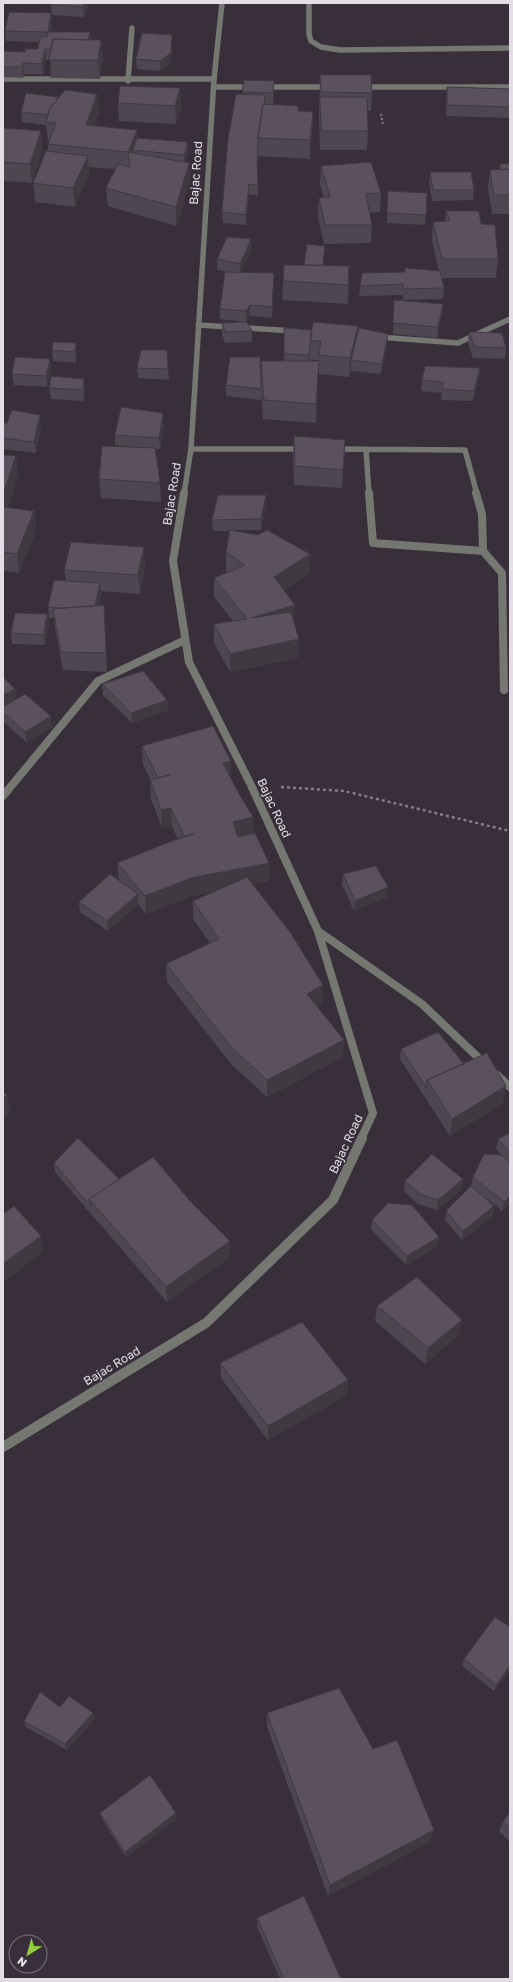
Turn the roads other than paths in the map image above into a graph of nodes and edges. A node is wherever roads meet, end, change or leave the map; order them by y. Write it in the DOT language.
graph roads {
  1 [pos="222,3"];
  2 [pos="309,3"];
  3 [pos="132,28"];
  4 [pos="510,48"];
  5 [pos="3,79"];
  6 [pos="214,79"];
  7 [pos="128,81"];
  8 [pos="214,87"];
  9 [pos="339,87"];
  10 [pos="354,87"];
  11 [pos="510,87"];
  12 [pos="510,319"];
  13 [pos="198,325"];
  14 [pos="303,332"];
  15 [pos="373,336"];
  16 [pos="366,448"];
  17 [pos="191,449"];
  18 [pos="310,449"];
  19 [pos="326,449"];
  20 [pos="484,551"];
  21 [pos="185,640"];
  22 [pos="504,690"];
  23 [pos="3,796"];
  24 [pos="318,931"];
  25 [pos="510,1088"];
  26 [pos="3,1447"];
  1 -- 6 [label="street, Bajac Road"];
  2 -- 4 [label="street"];
  3 -- 7 [label="street"];
  5 -- 7 [label="street"];
  6 -- 7 [label="street"];
  6 -- 8 [label="street, Bajac Road"];
  8 -- 9 [label="street"];
  8 -- 13 [label="street, Bajac Road"];
  10 -- 11 [label="street"];
  12 -- 15 [label="street"];
  13 -- 14 [label="street"];
  13 -- 17 [label="street, Bajac Road"];
  16 -- 19 [label="street"];
  16 -- 20 [label="street"];
  16 -- 20 [label="street"];
  17 -- 18 [label="street"];
  17 -- 21 [label="street, Bajac Road"];
  20 -- 22 [label="street"];
  21 -- 23 [label="street"];
  21 -- 24 [label="street, Bajac Road"];
  24 -- 25 [label="street"];
  24 -- 26 [label="street, Bajac Road"];
}
